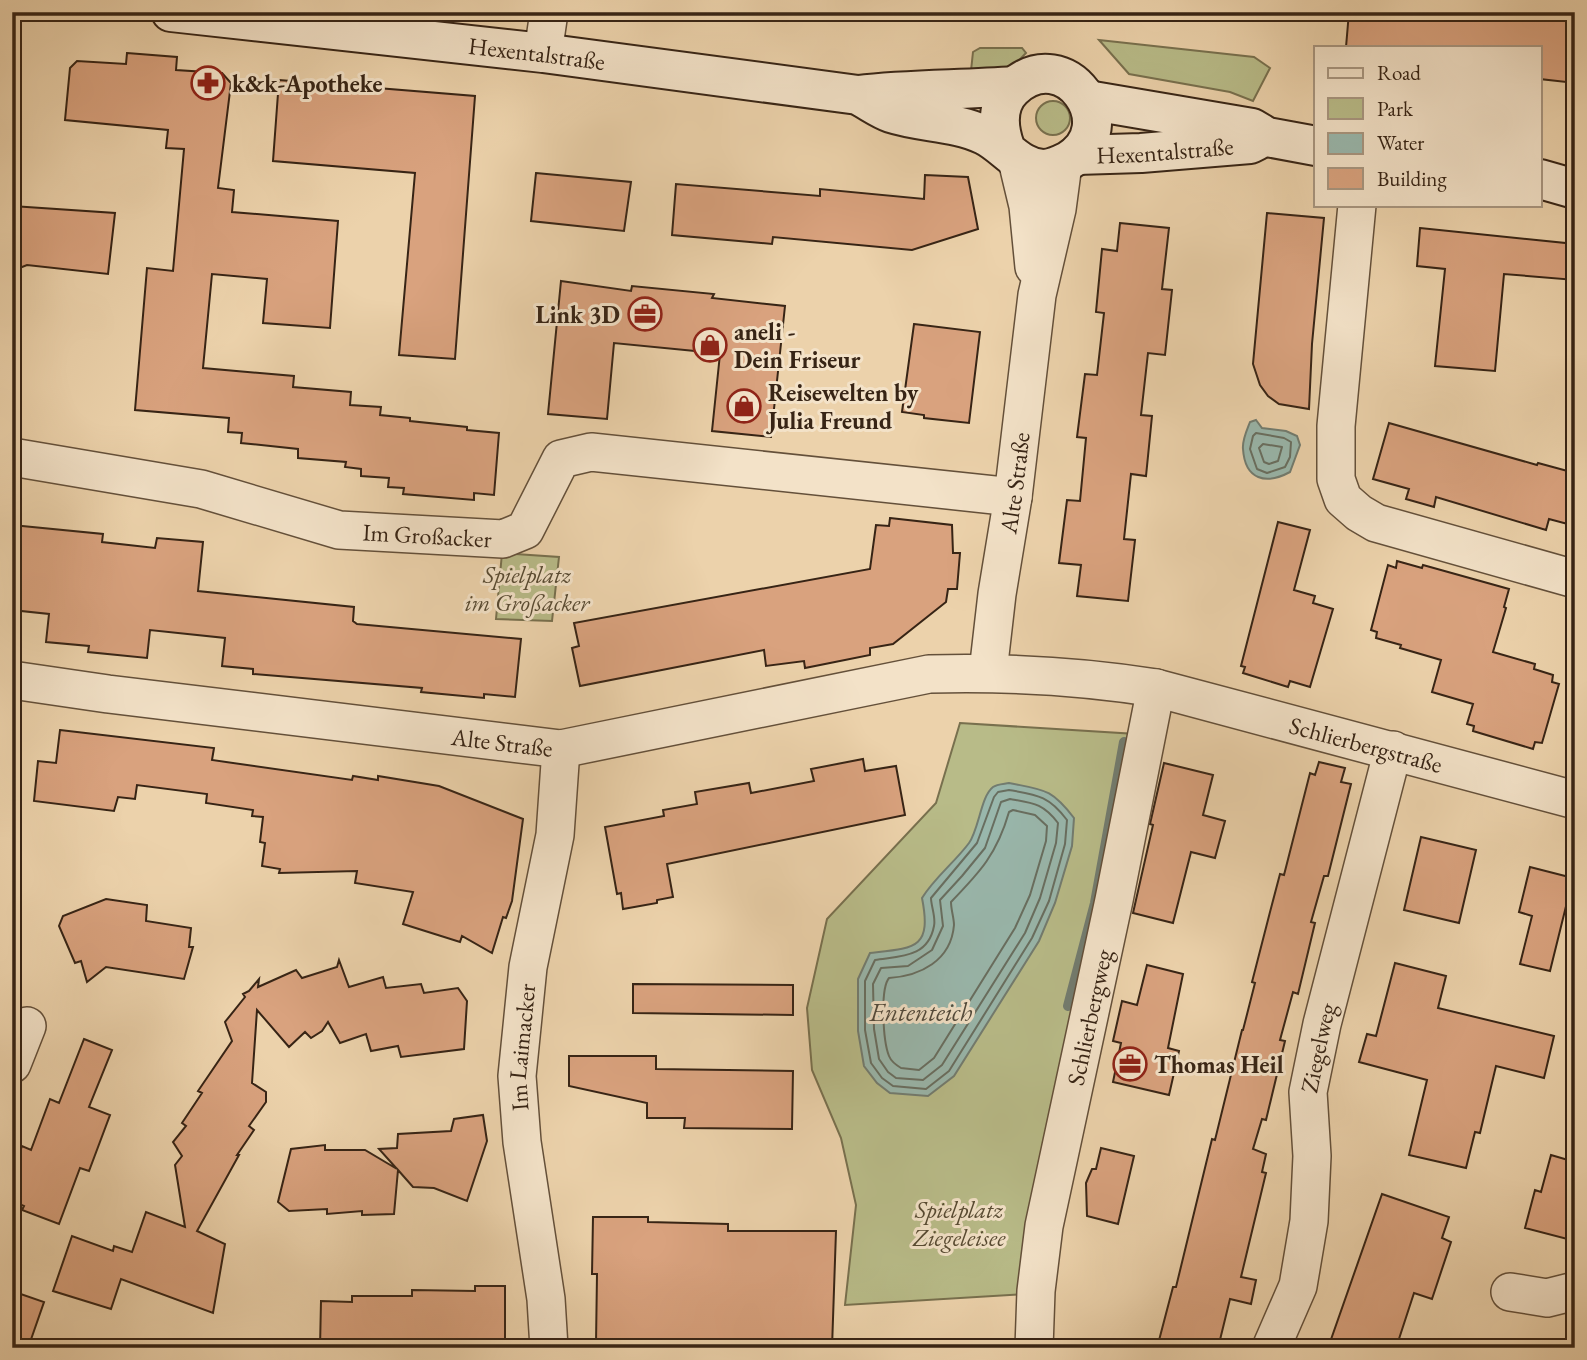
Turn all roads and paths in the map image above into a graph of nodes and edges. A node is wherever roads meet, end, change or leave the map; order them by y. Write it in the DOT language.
graph roads {
  1 [pos="171,12"];
  2 [pos="549,12"];
  3 [pos="543,53"];
  4 [pos="1015,86"];
  5 [pos="858,95"];
  6 [pos="1087,100"];
  7 [pos="1256,136"];
  8 [pos="1314,146"];
  9 [pos="1011,154"];
  10 [pos="1070,160"];
  11 [pos="1575,167"];
  12 [pos="1542,169"];
  13 [pos="1542,180"];
  14 [pos="1575,189"];
  15 [pos="1357,206"];
  16 [pos="1037,296"];
  17 [pos="12,457"];
  18 [pos="1013,497"];
  19 [pos="1575,579"];
  20 [pos="988,672"];
  21 [pos="12,680"];
  22 [pos="1156,688"];
  23 [pos="561,749"];
  24 [pos="1393,750"];
  25 [pos="1575,800"];
  26 [pos="27,1026"];
  27 [pos="12,1064"];
  28 [pos="1575,1291"];
  29 [pos="1510,1292"];
  30 [pos="549,1348"];
  31 [pos="1034,1348"];
  32 [pos="1271,1348"];
  1 -- 3 [label="main road, Hexentalstraße"];
  2 -- 3 [label="street"];
  3 -- 5 [label="main road, Hexentalstraße"];
  4 -- 5 [label="main road, Hexentalstraße"];
  4 -- 6 [label="main road, Hexentalstraße"];
  4 -- 9 [label="main road"];
  5 -- 9 [label="main road, Hexentalstraße"];
  6 -- 7 [label="main road, Hexentalstraße"];
  6 -- 10 [label="main road, Hexentalstraße"];
  7 -- 8 [label="main road"];
  7 -- 10 [label="main road, Hexentalstraße"];
  9 -- 10 [label="main road, Hexentalstraße"];
  9 -- 16 [label="street, Alte Straße"];
  10 -- 16 [label="street, Alte Straße"];
  11 -- 12 [label="main road"];
  13 -- 14 [label="main road"];
  15 -- 19 [label="street"];
  16 -- 18 [label="street, Alte Straße"];
  17 -- 18 [label="street, Im Großacker"];
  18 -- 20 [label="street, Alte Straße"];
  20 -- 22 [label="street, Alte Straße"];
  20 -- 23 [label="street, Alte Straße"];
  21 -- 23 [label="street, Alte Straße"];
  22 -- 24 [label="street, Schlierbergstraße"];
  22 -- 31 [label="street, Schlierbergweg"];
  23 -- 30 [label="street, Im Laimacker"];
  24 -- 25 [label="street, Schlierbergstraße"];
  24 -- 32 [label="street, Ziegelweg"];
  26 -- 27 [label="street"];
  28 -- 29 [label="street"];
}
